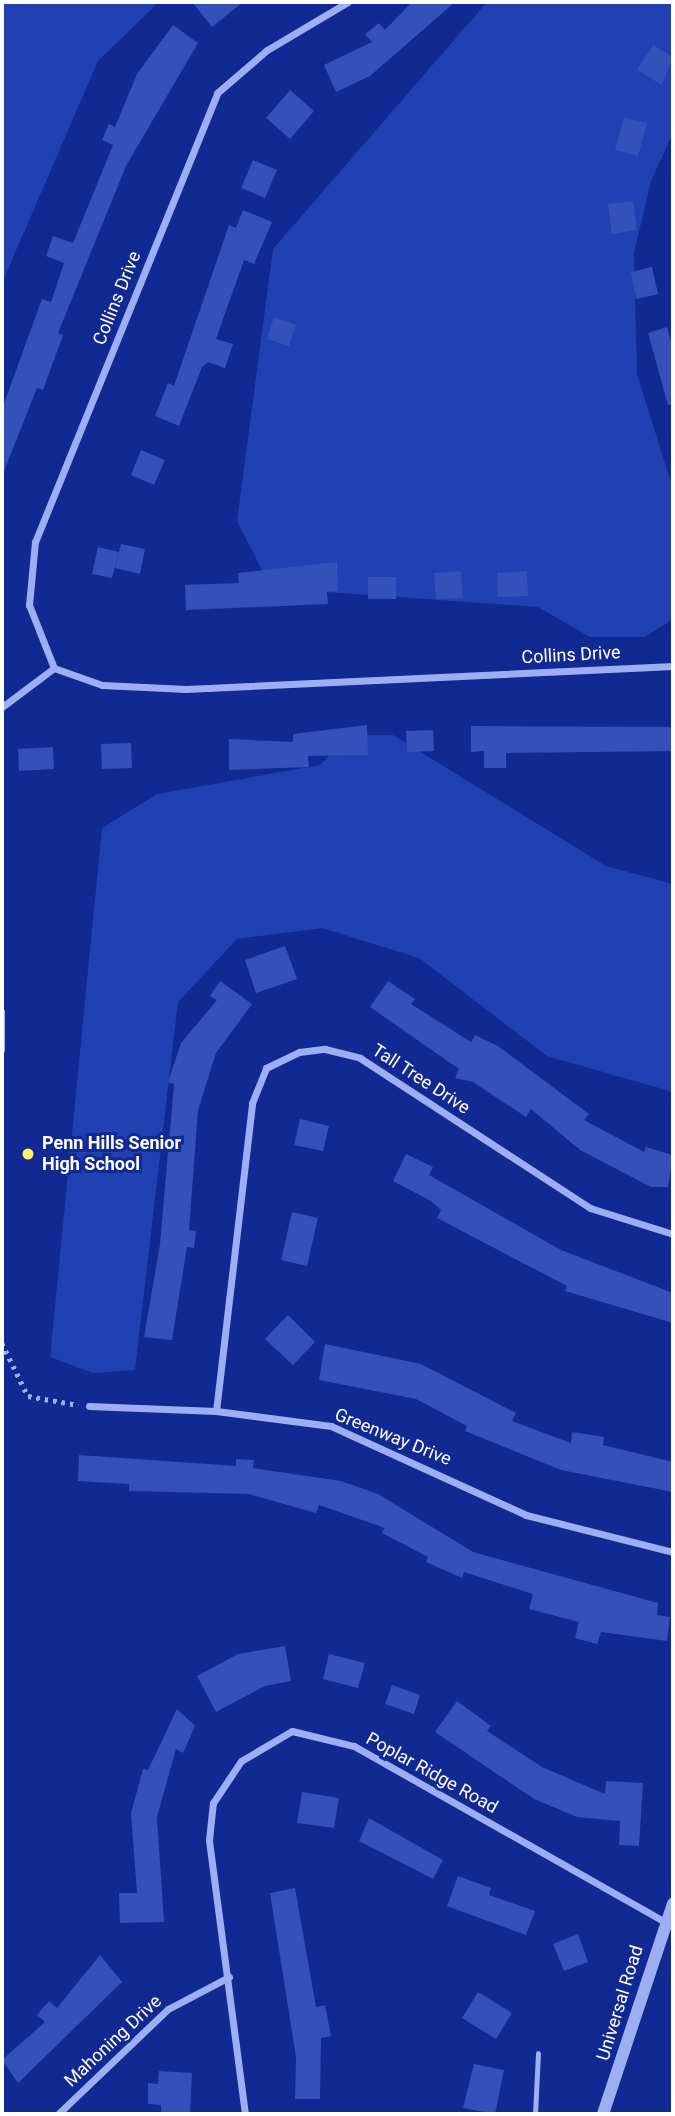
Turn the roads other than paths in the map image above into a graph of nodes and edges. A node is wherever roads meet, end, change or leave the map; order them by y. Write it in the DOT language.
graph roads {
  1 [pos="348,2"];
  2 [pos="673,666"];
  3 [pos="54,668"];
  4 [pos="2,707"];
  5 [pos="2,1011"];
  6 [pos="2,1050"];
  7 [pos="673,1234"];
  8 [pos="89,1406"];
  9 [pos="216,1411"];
  10 [pos="673,1552"];
  11 [pos="673,1903"];
  12 [pos="663,1921"];
  13 [pos="229,1977"];
  14 [pos="538,2053"];
  15 [pos="58,2114"];
  16 [pos="245,2114"];
  17 [pos="534,2114"];
  18 [pos="603,2114"];
  1 -- 3 [label="street, Collins Drive"];
  2 -- 3 [label="street, Collins Drive"];
  3 -- 4 [label="street"];
  5 -- 6 [label="lane"];
  7 -- 9 [label="street, Tall Tree Drive"];
  8 -- 9 [label="street, Greenway Drive"];
  9 -- 10 [label="street, Greenway Drive"];
  11 -- 12 [label="street, Universal Road"];
  12 -- 13 [label="street, Poplar Ridge Road"];
  12 -- 18 [label="street, Universal Road"];
  13 -- 15 [label="street, Mahoning Drive"];
  13 -- 16 [label="street, Poplar Ridge Road"];
  14 -- 17 [label="lane"];
}
